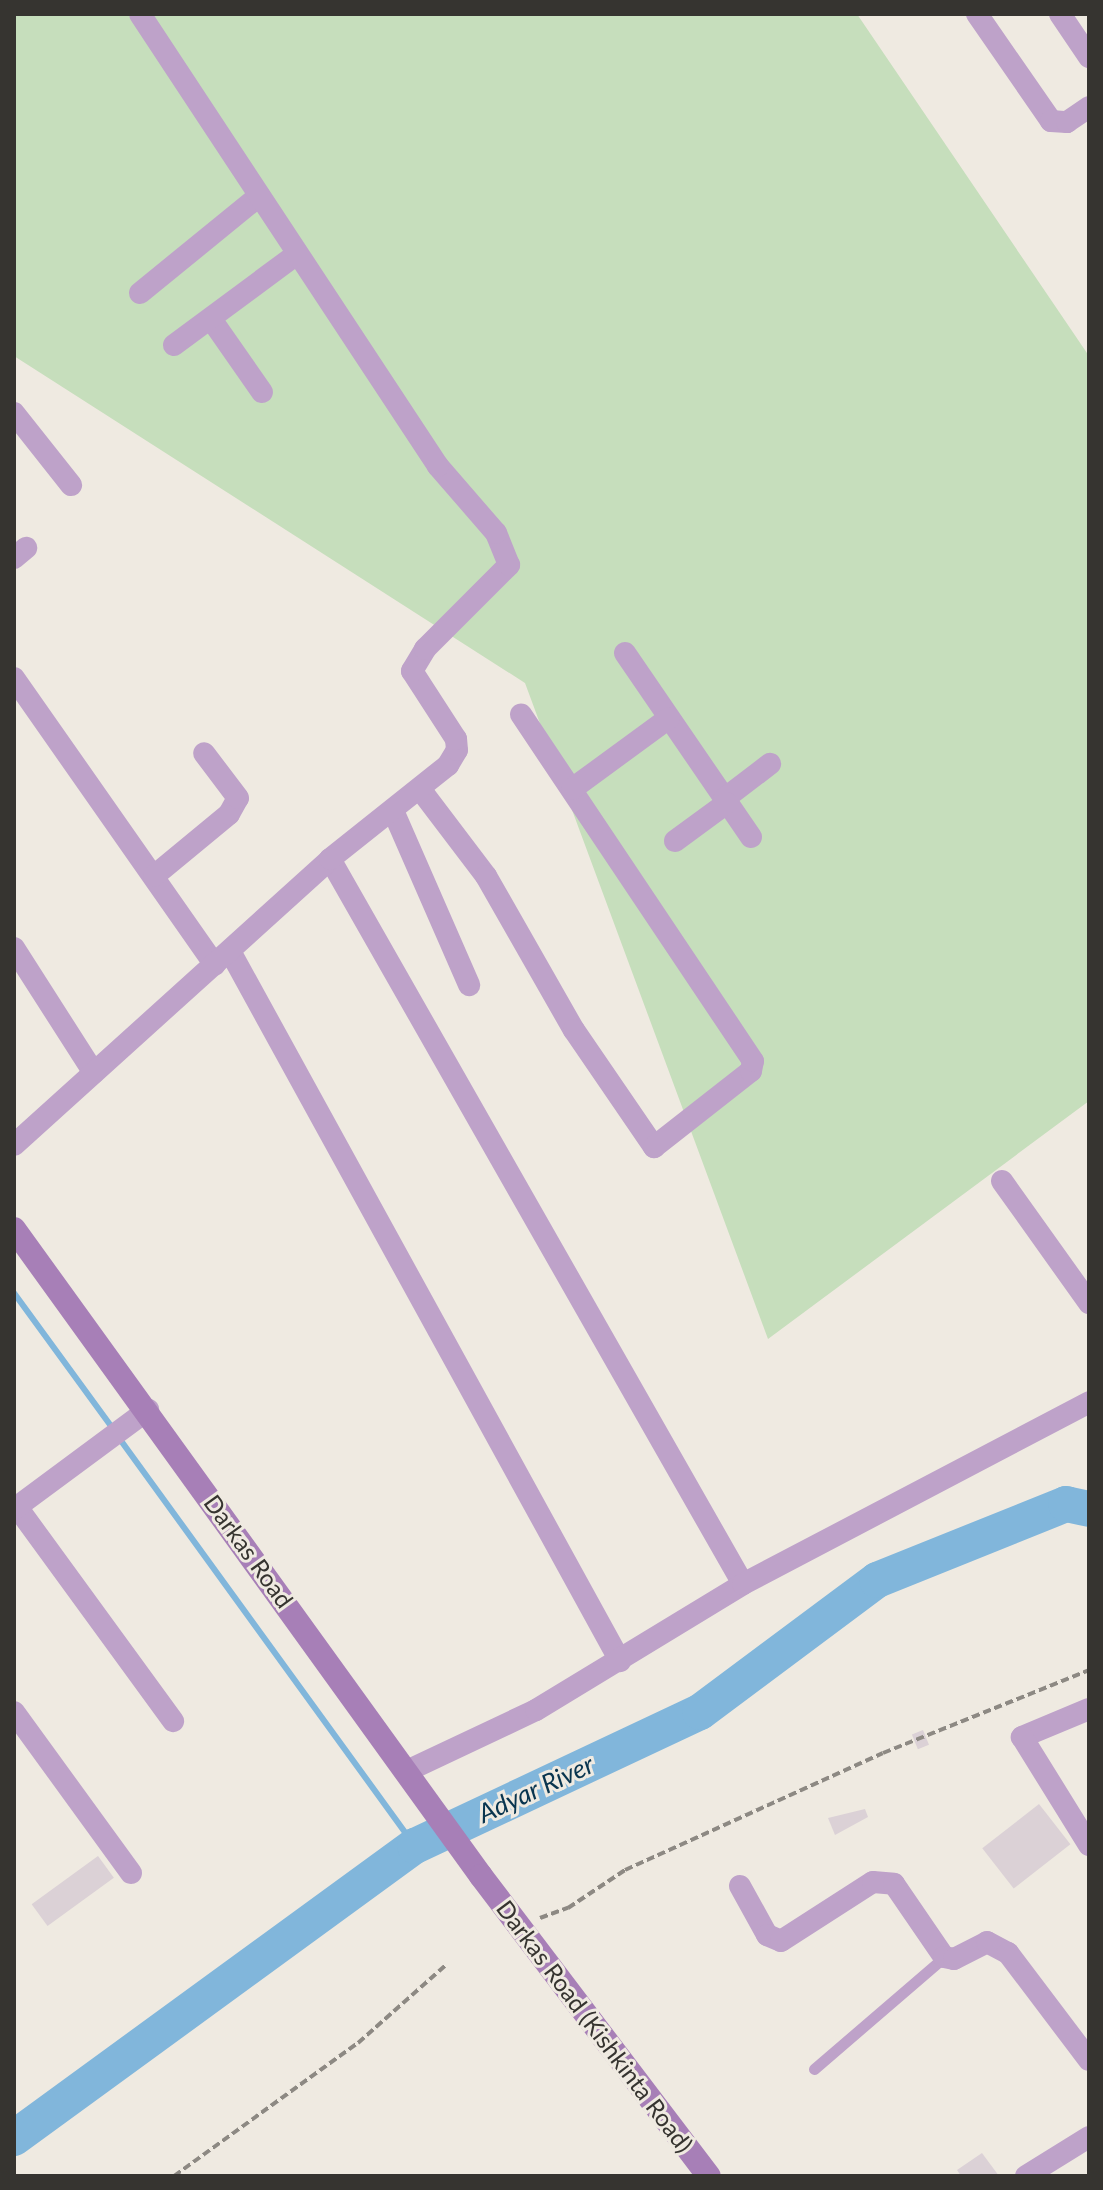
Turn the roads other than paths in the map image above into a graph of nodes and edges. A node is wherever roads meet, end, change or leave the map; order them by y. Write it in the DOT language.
graph roads {
  1 [pos="140,14"];
  2 [pos="977,14"];
  3 [pos="1060,14"];
  4 [pos="1089,57"];
  5 [pos="1089,107"];
  6 [pos="259,196"];
  7 [pos="297,254"];
  8 [pos="140,293"];
  9 [pos="211,319"];
  10 [pos="174,345"];
  11 [pos="262,392"];
  12 [pos="14,413"];
  13 [pos="71,485"];
  14 [pos="625,653"];
  15 [pos="14,678"];
  16 [pos="521,714"];
  17 [pos="669,718"];
  18 [pos="204,753"];
  19 [pos="770,764"];
  20 [pos="420,789"];
  21 [pos="572,789"];
  22 [pos="726,801"];
  23 [pos="394,813"];
  24 [pos="751,837"];
  25 [pos="675,841"];
  26 [pos="330,859"];
  27 [pos="154,876"];
  28 [pos="14,948"];
  29 [pos="223,959"];
  30 [pos="469,985"];
  31 [pos="94,1073"];
  32 [pos="14,1145"];
  33 [pos="1002,1181"];
  34 [pos="14,1229"];
  35 [pos="1089,1303"];
  36 [pos="1089,1402"];
  37 [pos="148,1410"];
  38 [pos="16,1508"];
  39 [pos="743,1584"];
  40 [pos="620,1661"];
  41 [pos="1089,1709"];
  42 [pos="14,1712"];
  43 [pos="173,1721"];
  44 [pos="407,1771"];
  45 [pos="1089,1845"];
  46 [pos="131,1873"];
  47 [pos="481,1876"];
  48 [pos="740,1886"];
  49 [pos="944,1957"];
  50 [pos="1089,2060"];
  51 [pos="814,2069"];
  52 [pos="1089,2137"];
  53 [pos="709,2176"];
  54 [pos="1026,2176"];
  1 -- 6 [label="street"];
  2 -- 5 [label="street"];
  3 -- 4 [label="street"];
  6 -- 7 [label="street"];
  6 -- 8 [label="street"];
  7 -- 9 [label="street"];
  7 -- 20 [label="street"];
  9 -- 10 [label="street"];
  9 -- 11 [label="street"];
  12 -- 13 [label="street"];
  14 -- 17 [label="street"];
  15 -- 27 [label="street"];
  16 -- 21 [label="street"];
  17 -- 21 [label="street"];
  17 -- 22 [label="street"];
  18 -- 27 [label="street"];
  19 -- 22 [label="street"];
  20 -- 21 [label="street"];
  20 -- 23 [label="street"];
  22 -- 24 [label="street"];
  22 -- 25 [label="street"];
  23 -- 26 [label="street"];
  23 -- 30 [label="street"];
  26 -- 29 [label="street"];
  26 -- 39 [label="street"];
  27 -- 29 [label="street"];
  28 -- 31 [label="street"];
  29 -- 31 [label="street"];
  29 -- 40 [label="street"];
  31 -- 32 [label="street"];
  33 -- 35 [label="street"];
  34 -- 37 [label="main road, Darkas Road"];
  36 -- 39 [label="street"];
  37 -- 38 [label="street"];
  37 -- 44 [label="main road, Darkas Road"];
  38 -- 43 [label="street"];
  39 -- 40 [label="street"];
  40 -- 44 [label="street"];
  41 -- 45 [label="street"];
  42 -- 46 [label="street"];
  44 -- 47 [label="main road, Darkas Road"];
  47 -- 53 [label="main road, Darkas Road (Kishkinta Road)"];
  48 -- 49 [label="street"];
  49 -- 50 [label="street"];
  49 -- 51 [label="lane"];
  52 -- 54 [label="street"];
}
